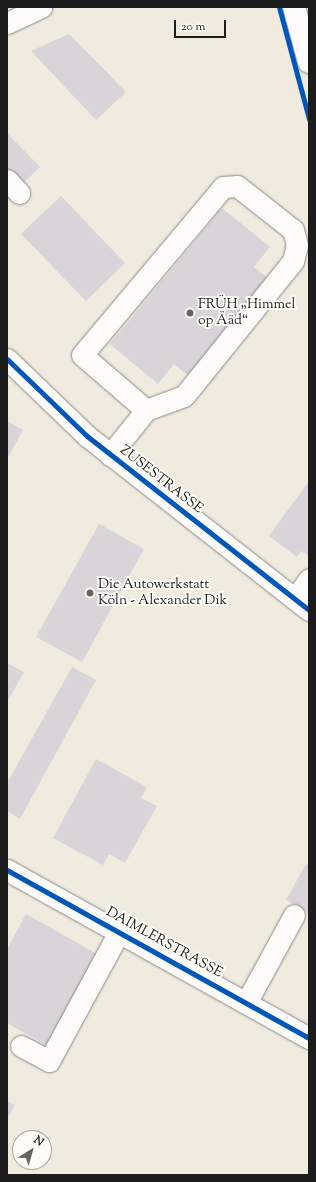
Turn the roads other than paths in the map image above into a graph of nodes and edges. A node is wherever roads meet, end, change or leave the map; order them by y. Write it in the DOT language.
graph roads {
  1 [pos="42,7"];
  2 [pos="294,7"];
  3 [pos="12,17"];
  4 [pos="309,62"];
  5 [pos="7,359"];
  6 [pos="146,410"];
  7 [pos="110,455"];
  8 [pos="309,580"];
  9 [pos="302,604"];
  10 [pos="7,870"];
  11 [pos="294,916"];
  12 [pos="119,932"];
  13 [pos="246,1003"];
  14 [pos="309,1038"];
  15 [pos="22,1046"];
  1 -- 3 [label="street"];
  2 -- 4 [label="main road"];
  5 -- 7 [label="street, ZUSESTRASSE"];
  6 -- 6 [label="street"];
  6 -- 7 [label="street"];
  7 -- 9 [label="street, ZUSESTRASSE"];
  8 -- 9 [label="street"];
  10 -- 12 [label="street, DAIMLERSTRASSE"];
  11 -- 13 [label="street"];
  12 -- 13 [label="street, DAIMLERSTRASSE"];
  12 -- 15 [label="street"];
  13 -- 14 [label="street, DAIMLERSTRASSE"];
}
